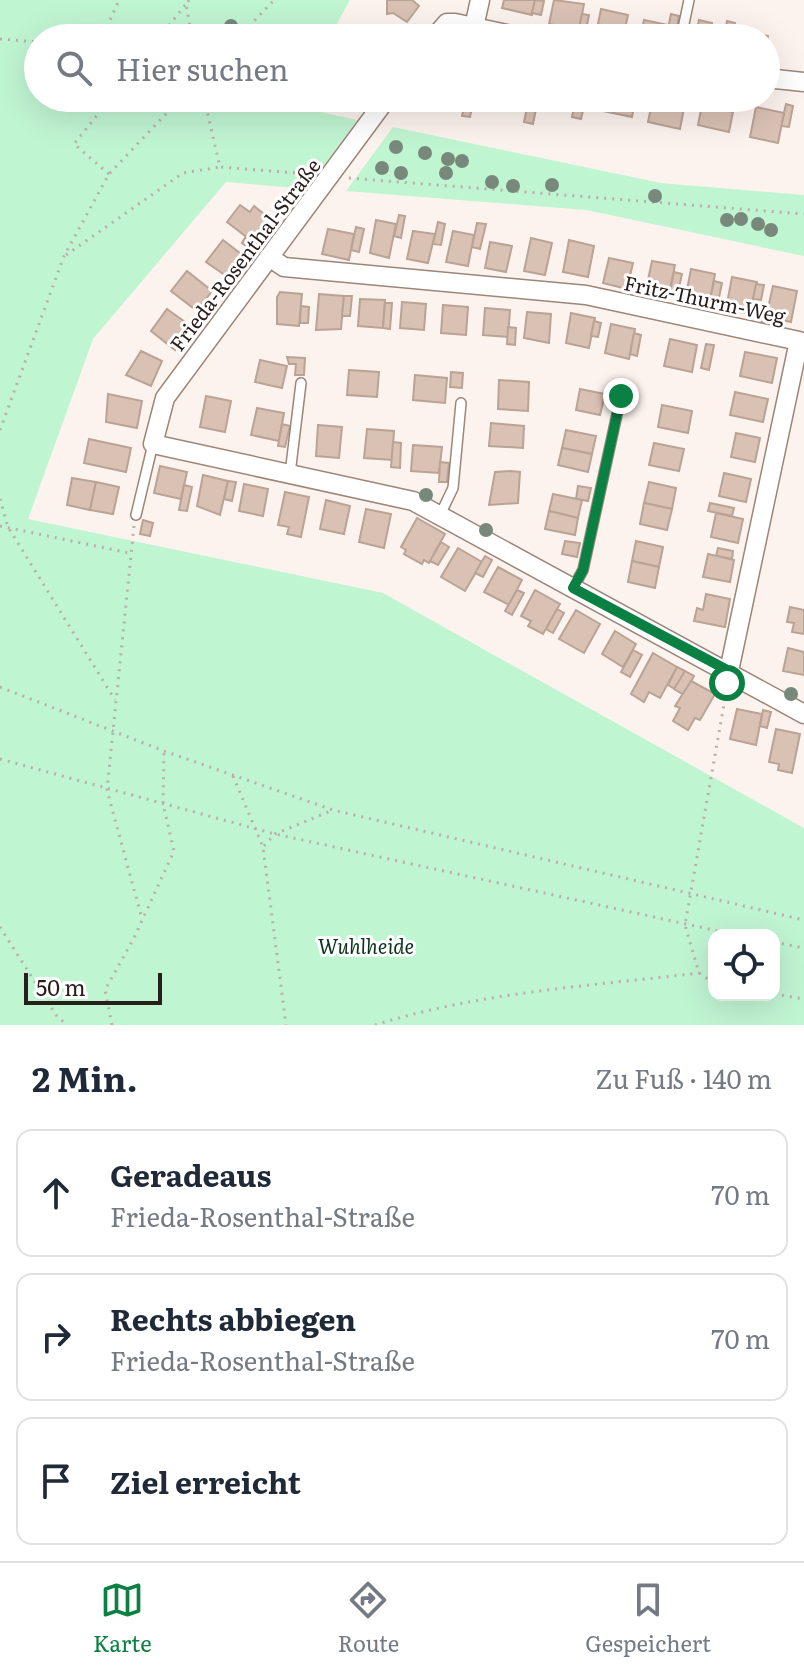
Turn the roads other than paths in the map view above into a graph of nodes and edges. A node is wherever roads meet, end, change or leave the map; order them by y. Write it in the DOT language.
graph roads {
  1 [pos="480,0"];
  2 [pos="689,0"];
  3 [pos="475,24"];
  4 [pos="684,24"];
  5 [pos="780,79"];
  6 [pos="804,82"];
  7 [pos="377,112"];
  8 [pos="269,257"];
  9 [pos="301,383"];
  10 [pos="621,396"];
  11 [pos="461,403"];
  12 [pos="153,444"];
  13 [pos="290,474"];
  14 [pos="441,513"];
  15 [pos="136,515"];
  16 [pos="573,588"];
  17 [pos="729,671"];
  18 [pos="804,714"];
  1 -- 3 [label="street"];
  2 -- 4 [label="lane"];
  5 -- 6 [label="street"];
  7 -- 8 [label="street, Frieda-Rosenthal-Straße"];
  8 -- 12 [label="street, Frieda-Rosenthal-Straße"];
  8 -- 17 [label="street, Fritz-Thurm-Weg"];
  9 -- 13 [label="lane"];
  10 -- 16 [label="lane"];
  11 -- 14 [label="lane"];
  12 -- 13 [label="street"];
  12 -- 15 [label="lane, Frieda-Rosenthal-Straße"];
  13 -- 14 [label="street"];
  14 -- 16 [label="street"];
  16 -- 17 [label="street"];
  17 -- 18 [label="street"];
}
